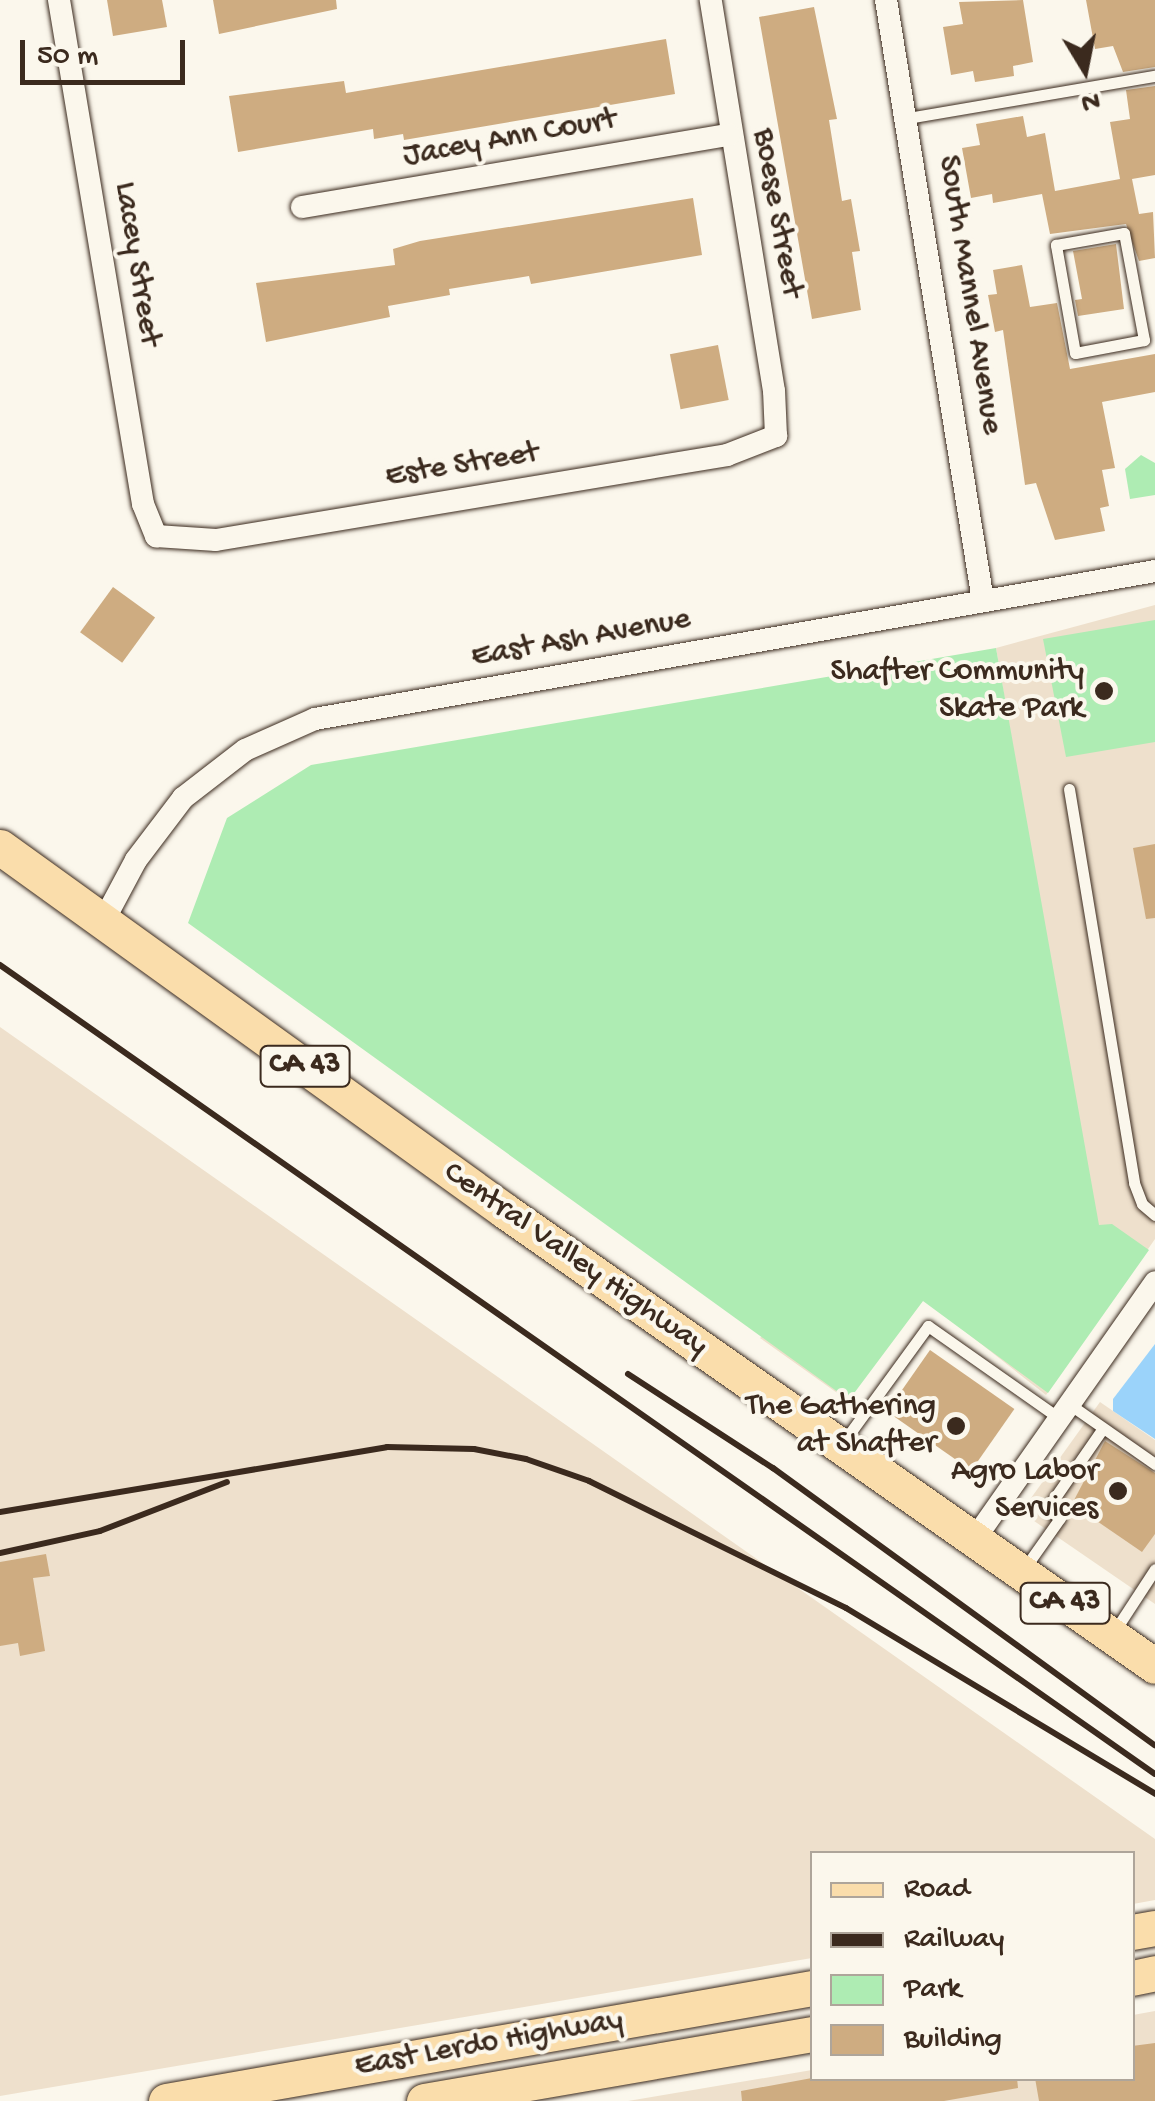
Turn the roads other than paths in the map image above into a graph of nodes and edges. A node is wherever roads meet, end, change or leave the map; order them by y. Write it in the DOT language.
graph roads {
  1 [pos="59,0"];
  2 [pos="710,0"];
  3 [pos="886,0"];
  4 [pos="1155,76"];
  5 [pos="908,118"];
  6 [pos="730,135"];
  7 [pos="302,207"];
  8 [pos="1155,307"];
  9 [pos="1138,310"];
  10 [pos="776,436"];
  11 [pos="156,536"];
  12 [pos="1155,571"];
  13 [pos="983,601"];
  14 [pos="1069,789"];
  15 [pos="0,847"];
  16 [pos="104,920"];
  17 [pos="1155,1216"];
  18 [pos="1155,1282"];
  19 [pos="1064,1411"];
  20 [pos="1103,1428"];
  21 [pos="840,1446"];
  22 [pos="1155,1464"];
  23 [pos="974,1540"];
  24 [pos="1155,1569"];
  25 [pos="1021,1572"];
  26 [pos="1111,1636"];
  27 [pos="1155,1666"];
  28 [pos="810,1988"];
  29 [pos="810,2034"];
  30 [pos="166,2101"];
  31 [pos="424,2101"];
  1 -- 11 [label="street, Lacey Street"];
  2 -- 6 [label="street, Boese Street"];
  3 -- 5 [label="street, South Mannel Avenue"];
  4 -- 5 [label="lane"];
  5 -- 13 [label="street, South Mannel Avenue"];
  6 -- 7 [label="street, Jacey Ann Court"];
  6 -- 10 [label="street, Boese Street"];
  8 -- 9 [label="lane"];
  9 -- 9 [label="lane"];
  10 -- 11 [label="street, Este Street"];
  12 -- 13 [label="street, East Ash Avenue"];
  13 -- 16 [label="street, East Ash Avenue"];
  14 -- 17 [label="lane"];
  15 -- 16 [label="main road, Central Valley Highway / CA 43"];
  16 -- 21 [label="main road, Central Valley Highway / CA 43"];
  18 -- 19 [label="street"];
  19 -- 20 [label="lane"];
  19 -- 21 [label="lane"];
  19 -- 23 [label="street"];
  20 -- 22 [label="lane"];
  20 -- 25 [label="lane"];
  21 -- 23 [label="main road, Central Valley Highway / CA 43"];
  23 -- 25 [label="main road, Central Valley Highway / CA 43"];
  24 -- 26 [label="lane"];
  25 -- 26 [label="main road, Central Valley Highway / CA 43"];
  26 -- 27 [label="main road, Central Valley Highway / CA 43"];
  28 -- 30 [label="main road, East Lerdo Highway"];
  29 -- 31 [label="main road, East Lerdo Highway"];
}
